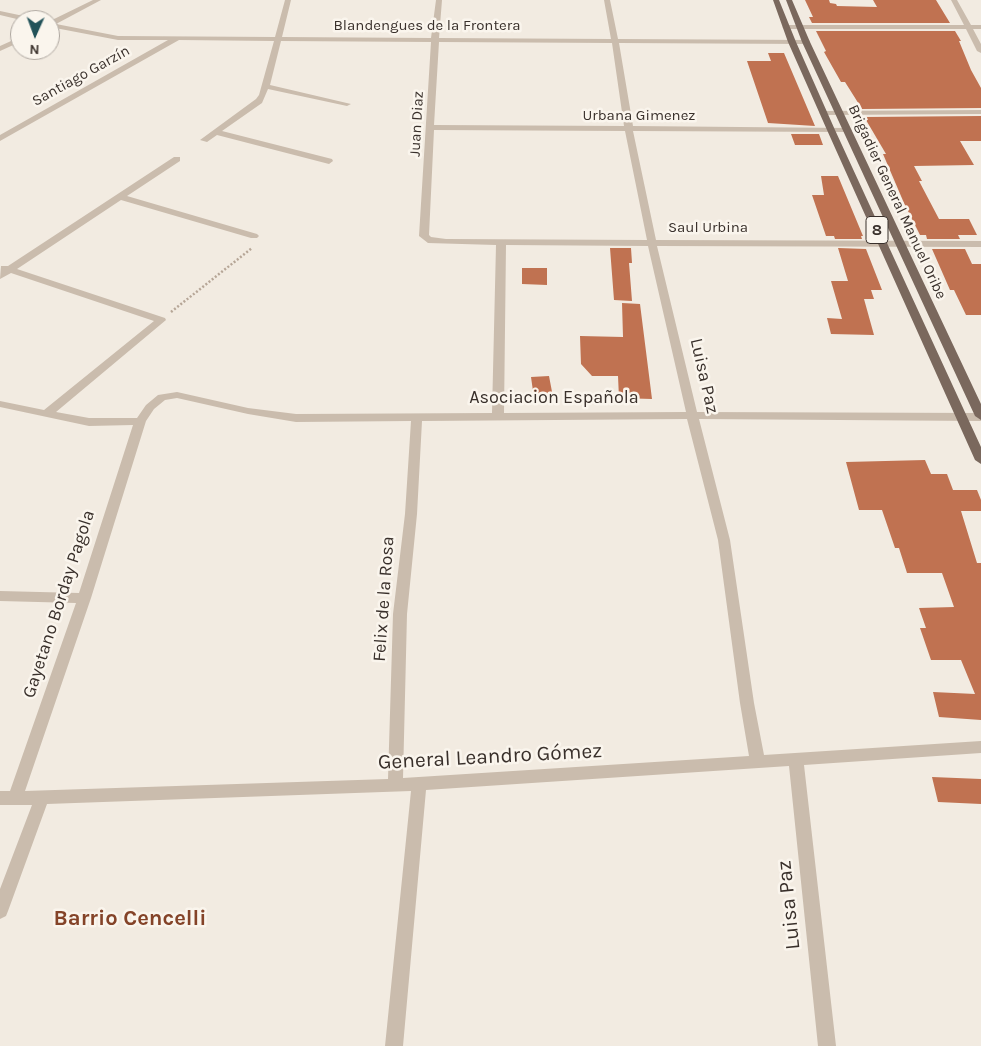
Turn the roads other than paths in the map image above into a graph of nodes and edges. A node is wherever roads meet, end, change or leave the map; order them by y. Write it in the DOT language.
graph roads {
  1 [pos="98,0"];
  2 [pos="288,0"];
  3 [pos="440,0"];
  4 [pos="607,0"];
  5 [pos="776,0"];
  6 [pos="789,0"];
  7 [pos="954,0"];
  8 [pos="60,20"];
  9 [pos="60,27"];
  10 [pos="786,27"];
  11 [pos="800,27"];
  12 [pos="969,27"];
  13 [pos="981,27"];
  14 [pos="176,39"];
  15 [pos="277,39"];
  16 [pos="435,39"];
  17 [pos="615,40"];
  18 [pos="792,42"];
  19 [pos="806,42"];
  20 [pos="981,51"];
  21 [pos="265,86"];
  22 [pos="347,104"];
  23 [pos="981,112"];
  24 [pos="824,113"];
  25 [pos="839,113"];
  26 [pos="430,127"];
  27 [pos="629,130"];
  28 [pos="831,130"];
  29 [pos="847,130"];
  30 [pos="216,132"];
  31 [pos="0,138"];
  32 [pos="204,140"];
  33 [pos="177,159"];
  34 [pos="329,161"];
  35 [pos="121,197"];
  36 [pos="254,236"];
  37 [pos="435,242"];
  38 [pos="501,242"];
  39 [pos="652,243"];
  40 [pos="883,244"];
  41 [pos="900,244"];
  42 [pos="981,244"];
  43 [pos="3,271"];
  44 [pos="904,288"];
  45 [pos="921,288"];
  46 [pos="923,331"];
  47 [pos="941,331"];
  48 [pos="0,404"];
  49 [pos="46,414"];
  50 [pos="417,416"];
  51 [pos="498,416"];
  52 [pos="692,416"];
  53 [pos="981,416"];
  54 [pos="962,417"];
  55 [pos="140,422"];
  56 [pos="981,460"];
  57 [pos="0,596"];
  58 [pos="84,598"];
  59 [pos="981,747"];
  60 [pos="796,760"];
  61 [pos="758,762"];
  62 [pos="395,784"];
  63 [pos="419,784"];
  64 [pos="7,798"];
  65 [pos="42,798"];
  66 [pos="0,911"];
  67 [pos="394,1046"];
  68 [pos="828,1046"];
  1 -- 8 [label="street"];
  2 -- 15 [label="street"];
  3 -- 16 [label="street, Juan Diaz"];
  4 -- 17 [label="street, Luisa Paz"];
  5 -- 10 [label="main road, Brigadier General Manuel Oribe / 8"];
  6 -- 11 [label="main road, Brigadier General Manuel Oribe / 8"];
  7 -- 12 [label="street"];
  9 -- 14 [label="street, Blandengues de la Frontera"];
  10 -- 11 [label="street"];
  10 -- 18 [label="main road, Brigadier General Manuel Oribe / 8"];
  11 -- 12 [label="street"];
  11 -- 19 [label="main road, Brigadier General Manuel Oribe / 8"];
  12 -- 13 [label="street"];
  12 -- 20 [label="street"];
  14 -- 15 [label="street, Blandengues de la Frontera"];
  14 -- 31 [label="street, Santiago Garzín"];
  15 -- 16 [label="street, Blandengues de la Frontera"];
  15 -- 21 [label="street"];
  16 -- 17 [label="street, Blandengues de la Frontera"];
  16 -- 26 [label="street, Juan Diaz"];
  17 -- 18 [label="street, Blandengues de la Frontera"];
  17 -- 27 [label="street, Luisa Paz"];
  18 -- 19 [label="street, Blandengues de la Frontera"];
  18 -- 24 [label="main road, Brigadier General Manuel Oribe / 8"];
  19 -- 25 [label="main road, Brigadier General Manuel Oribe / 8"];
  21 -- 22 [label="street"];
  21 -- 30 [label="street"];
  23 -- 25 [label="street"];
  24 -- 25 [label="street"];
  24 -- 28 [label="main road, Brigadier General Manuel Oribe / 8"];
  25 -- 29 [label="main road, Brigadier General Manuel Oribe / 8"];
  26 -- 27 [label="street, Urbana Gimenez"];
  26 -- 37 [label="street, Juan Diaz"];
  27 -- 28 [label="street, Urbana Gimenez"];
  27 -- 39 [label="street, Luisa Paz"];
  28 -- 29 [label="street, Urbana Gimenez"];
  28 -- 40 [label="main road, Brigadier General Manuel Oribe / 8"];
  29 -- 41 [label="main road, Brigadier General Manuel Oribe / 8"];
  30 -- 32 [label="street"];
  30 -- 34 [label="street"];
  33 -- 35 [label="street"];
  35 -- 36 [label="street"];
  35 -- 43 [label="street"];
  37 -- 38 [label="street, Saul Urbina"];
  38 -- 39 [label="street, Saul Urbina"];
  38 -- 51 [label="street"];
  39 -- 40 [label="street, Saul Urbina"];
  39 -- 52 [label="street, Luisa Paz"];
  40 -- 41 [label="street, Saul Urbina"];
  40 -- 44 [label="main road, Brigadier General Manuel Oribe / 8"];
  41 -- 42 [label="street, Saul Urbina"];
  41 -- 45 [label="main road, Brigadier General Manuel Oribe / 8"];
  43 -- 49 [label="street"];
  44 -- 45 [label="main road"];
  44 -- 46 [label="main road, Brigadier General Manuel Oribe / 8"];
  45 -- 47 [label="main road, Brigadier General Manuel Oribe / 8"];
  46 -- 47 [label="main road"];
  46 -- 54 [label="main road, Brigadier General Manuel Oribe / 8"];
  47 -- 53 [label="main road, Brigadier General Manuel Oribe / 8"];
  48 -- 49 [label="street"];
  49 -- 55 [label="street"];
  50 -- 51 [label="street, Asociacion Española"];
  50 -- 55 [label="street, Asociacion Española"];
  50 -- 62 [label="street, Felix de la Rosa"];
  51 -- 52 [label="street, Asociacion Española"];
  52 -- 54 [label="street, Asociacion Española"];
  52 -- 61 [label="street, Luisa Paz"];
  53 -- 54 [label="street, Asociacion Española"];
  54 -- 56 [label="main road, Brigadier General Manuel Oribe / 8"];
  55 -- 58 [label="street, Gayetano Borday Pagola"];
  57 -- 58 [label="street"];
  58 -- 64 [label="street, Gayetano Borday Pagola"];
  59 -- 60 [label="street, General Leandro Gómez"];
  60 -- 61 [label="street, General Leandro Gómez"];
  60 -- 68 [label="street, Luisa Paz"];
  61 -- 63 [label="street, General Leandro Gómez"];
  62 -- 63 [label="street, General Leandro Gómez"];
  62 -- 65 [label="street, General Leandro Gómez"];
  63 -- 67 [label="street"];
  64 -- 65 [label="street, General Leandro Gómez"];
  65 -- 66 [label="street"];
}
